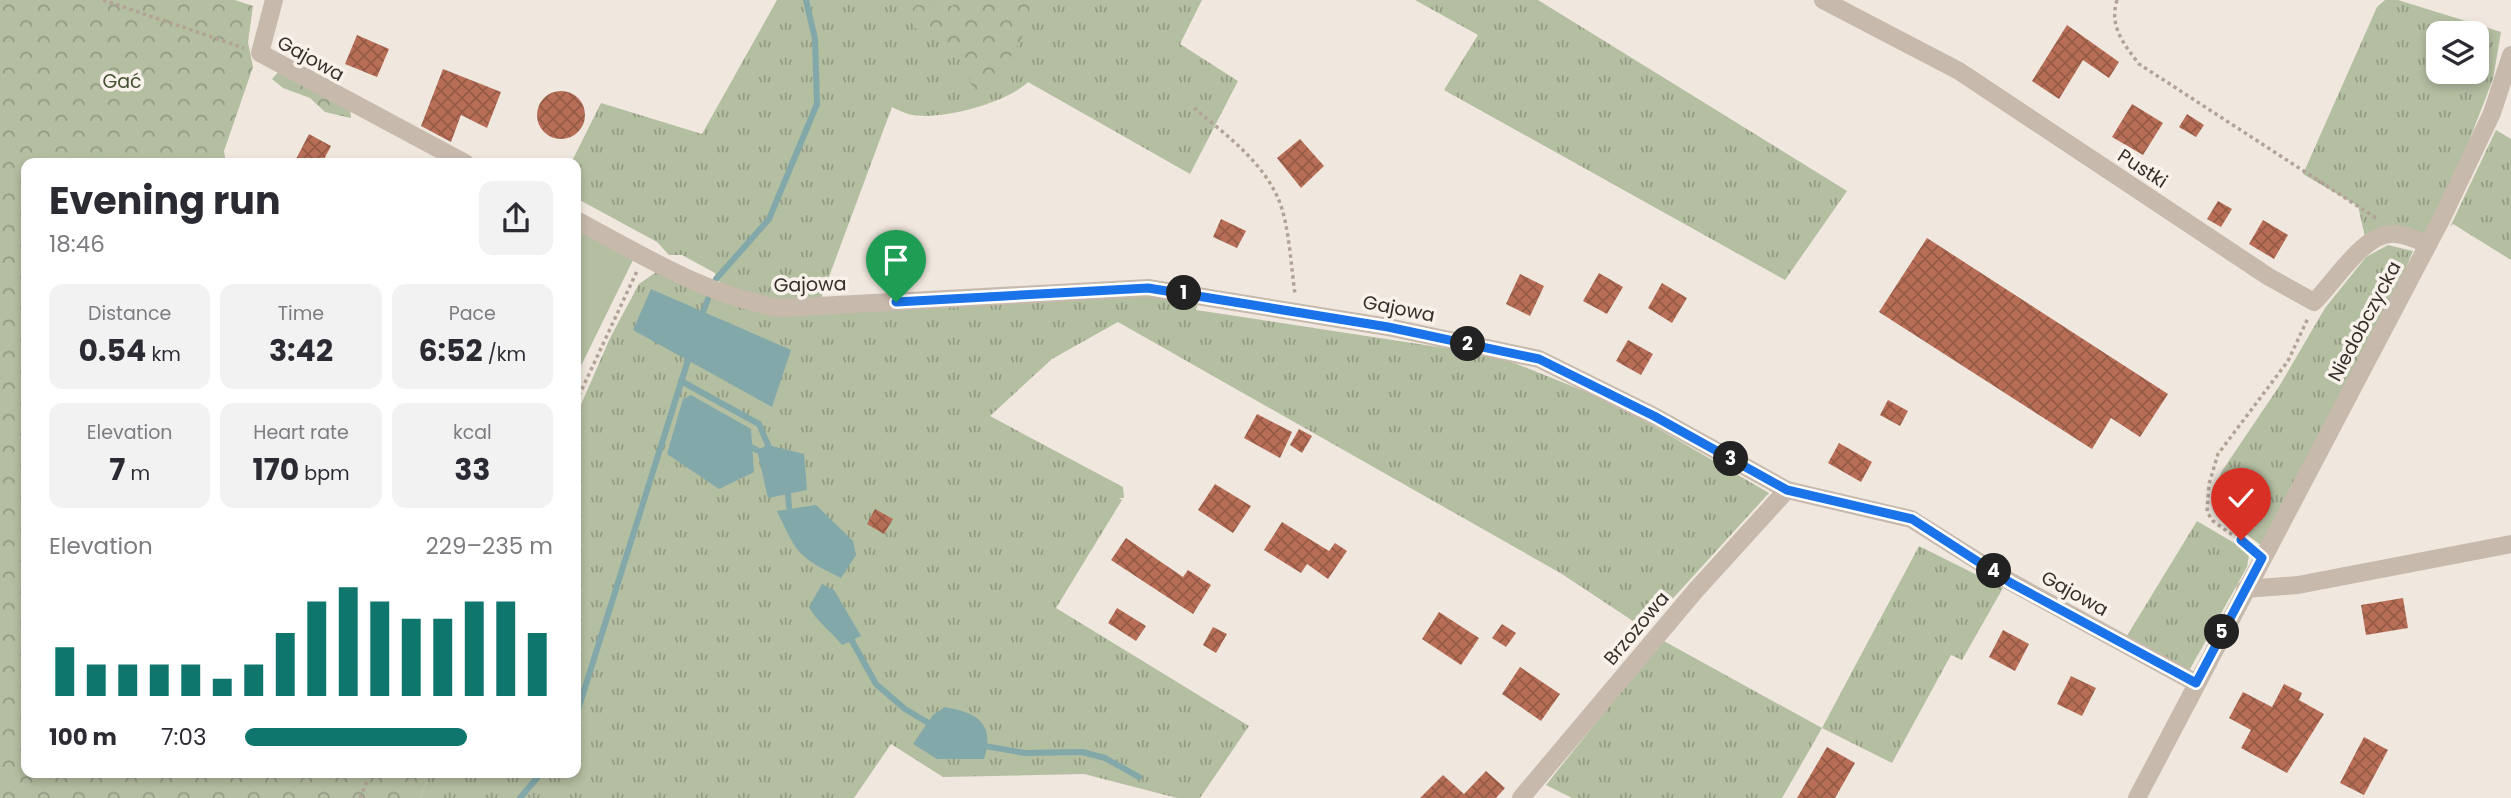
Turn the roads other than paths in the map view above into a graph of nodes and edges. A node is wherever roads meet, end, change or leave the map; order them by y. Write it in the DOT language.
graph roads {
  1 [pos="274,0"];
  2 [pos="1823,0"];
  3 [pos="2511,55"];
  4 [pos="456,158"];
  5 [pos="581,223"];
  6 [pos="2427,244"];
  7 [pos="1787,490"];
  8 [pos="2511,544"];
  9 [pos="2242,594"];
  10 [pos="2196,683"];
  11 [pos="1521,798"];
  12 [pos="2137,798"];
  1 -- 4 [label="street, Gajowa"];
  2 -- 6 [label="street, Pustki"];
  3 -- 6 [label="street, Niedobczycka"];
  5 -- 7 [label="street, Gajowa"];
  6 -- 9 [label="street, Niedobczycka"];
  7 -- 10 [label="street, Gajowa"];
  7 -- 11 [label="street, Brzozowa"];
  8 -- 9 [label="street"];
  9 -- 10 [label="street, Niedobczycka"];
  10 -- 12 [label="street, Niedobczycka"];
}
